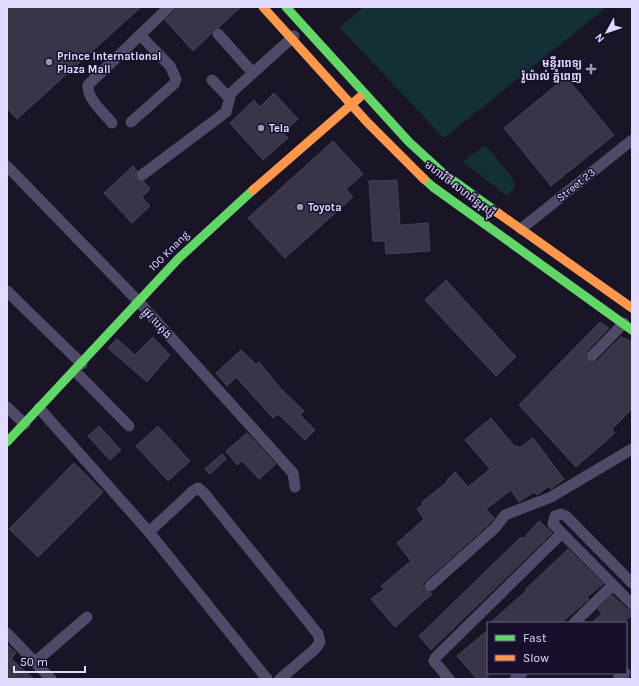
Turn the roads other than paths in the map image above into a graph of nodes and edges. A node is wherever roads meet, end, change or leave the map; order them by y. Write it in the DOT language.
graph roads {
  1 [pos="169,7"];
  2 [pos="263,7"];
  3 [pos="286,7"];
  4 [pos="307,30"];
  5 [pos="218,34"];
  6 [pos="140,35"];
  7 [pos="295,42"];
  8 [pos="253,73"];
  9 [pos="212,80"];
  10 [pos="364,94"];
  11 [pos="229,98"];
  12 [pos="352,105"];
  13 [pos="131,122"];
  14 [pos="112,123"];
  15 [pos="632,140"];
  16 [pos="7,166"];
  17 [pos="142,175"];
  18 [pos="521,229"];
  19 [pos="7,291"];
  20 [pos="138,301"];
  21 [pos="632,308"];
  22 [pos="628,326"];
  23 [pos="592,356"];
  24 [pos="78,367"];
  25 [pos="7,407"];
  26 [pos="39,408"];
  27 [pos="25,424"];
  28 [pos="129,426"];
  29 [pos="7,442"];
  30 [pos="632,449"];
  31 [pos="295,487"];
  32 [pos="149,532"];
  33 [pos="562,533"];
  34 [pos="632,583"];
  35 [pos="613,585"];
  36 [pos="430,586"];
  37 [pos="632,604"];
  38 [pos="87,617"];
  39 [pos="575,622"];
  40 [pos="7,633"];
  41 [pos="35,662"];
  42 [pos="51,679"];
  43 [pos="267,679"];
  44 [pos="280,679"];
  45 [pos="449,679"];
  1 -- 6 [label="street"];
  2 -- 7 [label="main road, មហាវិថី សហព័ន្ធរុស្ស៊ី"];
  3 -- 4 [label="main road, មហាវិថី សហព័ន្ធរុស្ស៊ី"];
  4 -- 7 [label="street"];
  4 -- 10 [label="main road, មហាវិថី សហព័ន្ធរុស្ស៊ី"];
  5 -- 8 [label="street"];
  6 -- 13 [label="street"];
  6 -- 14 [label="street"];
  7 -- 8 [label="street"];
  7 -- 12 [label="main road, មហាវិថី សហព័ន្ធរុស្ស៊ី"];
  8 -- 11 [label="street"];
  9 -- 11 [label="street"];
  10 -- 12 [label="main road, 100 Knang"];
  10 -- 18 [label="main road, មហាវិថី សហព័ន្ធរុស្ស៊ី"];
  11 -- 17 [label="street"];
  12 -- 20 [label="main road, 100 Knang"];
  12 -- 22 [label="main road, មហាវិថី សហព័ន្ធរុស្ស៊ី"];
  15 -- 18 [label="street, Street 23"];
  16 -- 20 [label="street, ផ្លូវ បេតុង"];
  18 -- 21 [label="main road, មហាវិថី សហព័ន្ធរុស្ស៊ី"];
  19 -- 24 [label="street"];
  20 -- 24 [label="main road, 100 Knang"];
  20 -- 31 [label="street, ផ្លូវ បេតុង"];
  22 -- 23 [label="street"];
  24 -- 26 [label="main road, 100 Knang"];
  24 -- 28 [label="street"];
  25 -- 27 [label="street"];
  26 -- 27 [label="main road, 100 Knang"];
  26 -- 32 [label="street"];
  27 -- 29 [label="main road, 100 Knang"];
  30 -- 36 [label="street"];
  32 -- 43 [label="street"];
  32 -- 44 [label="street"];
  33 -- 34 [label="street"];
  33 -- 35 [label="street"];
  33 -- 45 [label="street"];
  35 -- 37 [label="street"];
  35 -- 39 [label="street"];
  38 -- 41 [label="street"];
  40 -- 41 [label="street"];
  41 -- 42 [label="street"];
}
